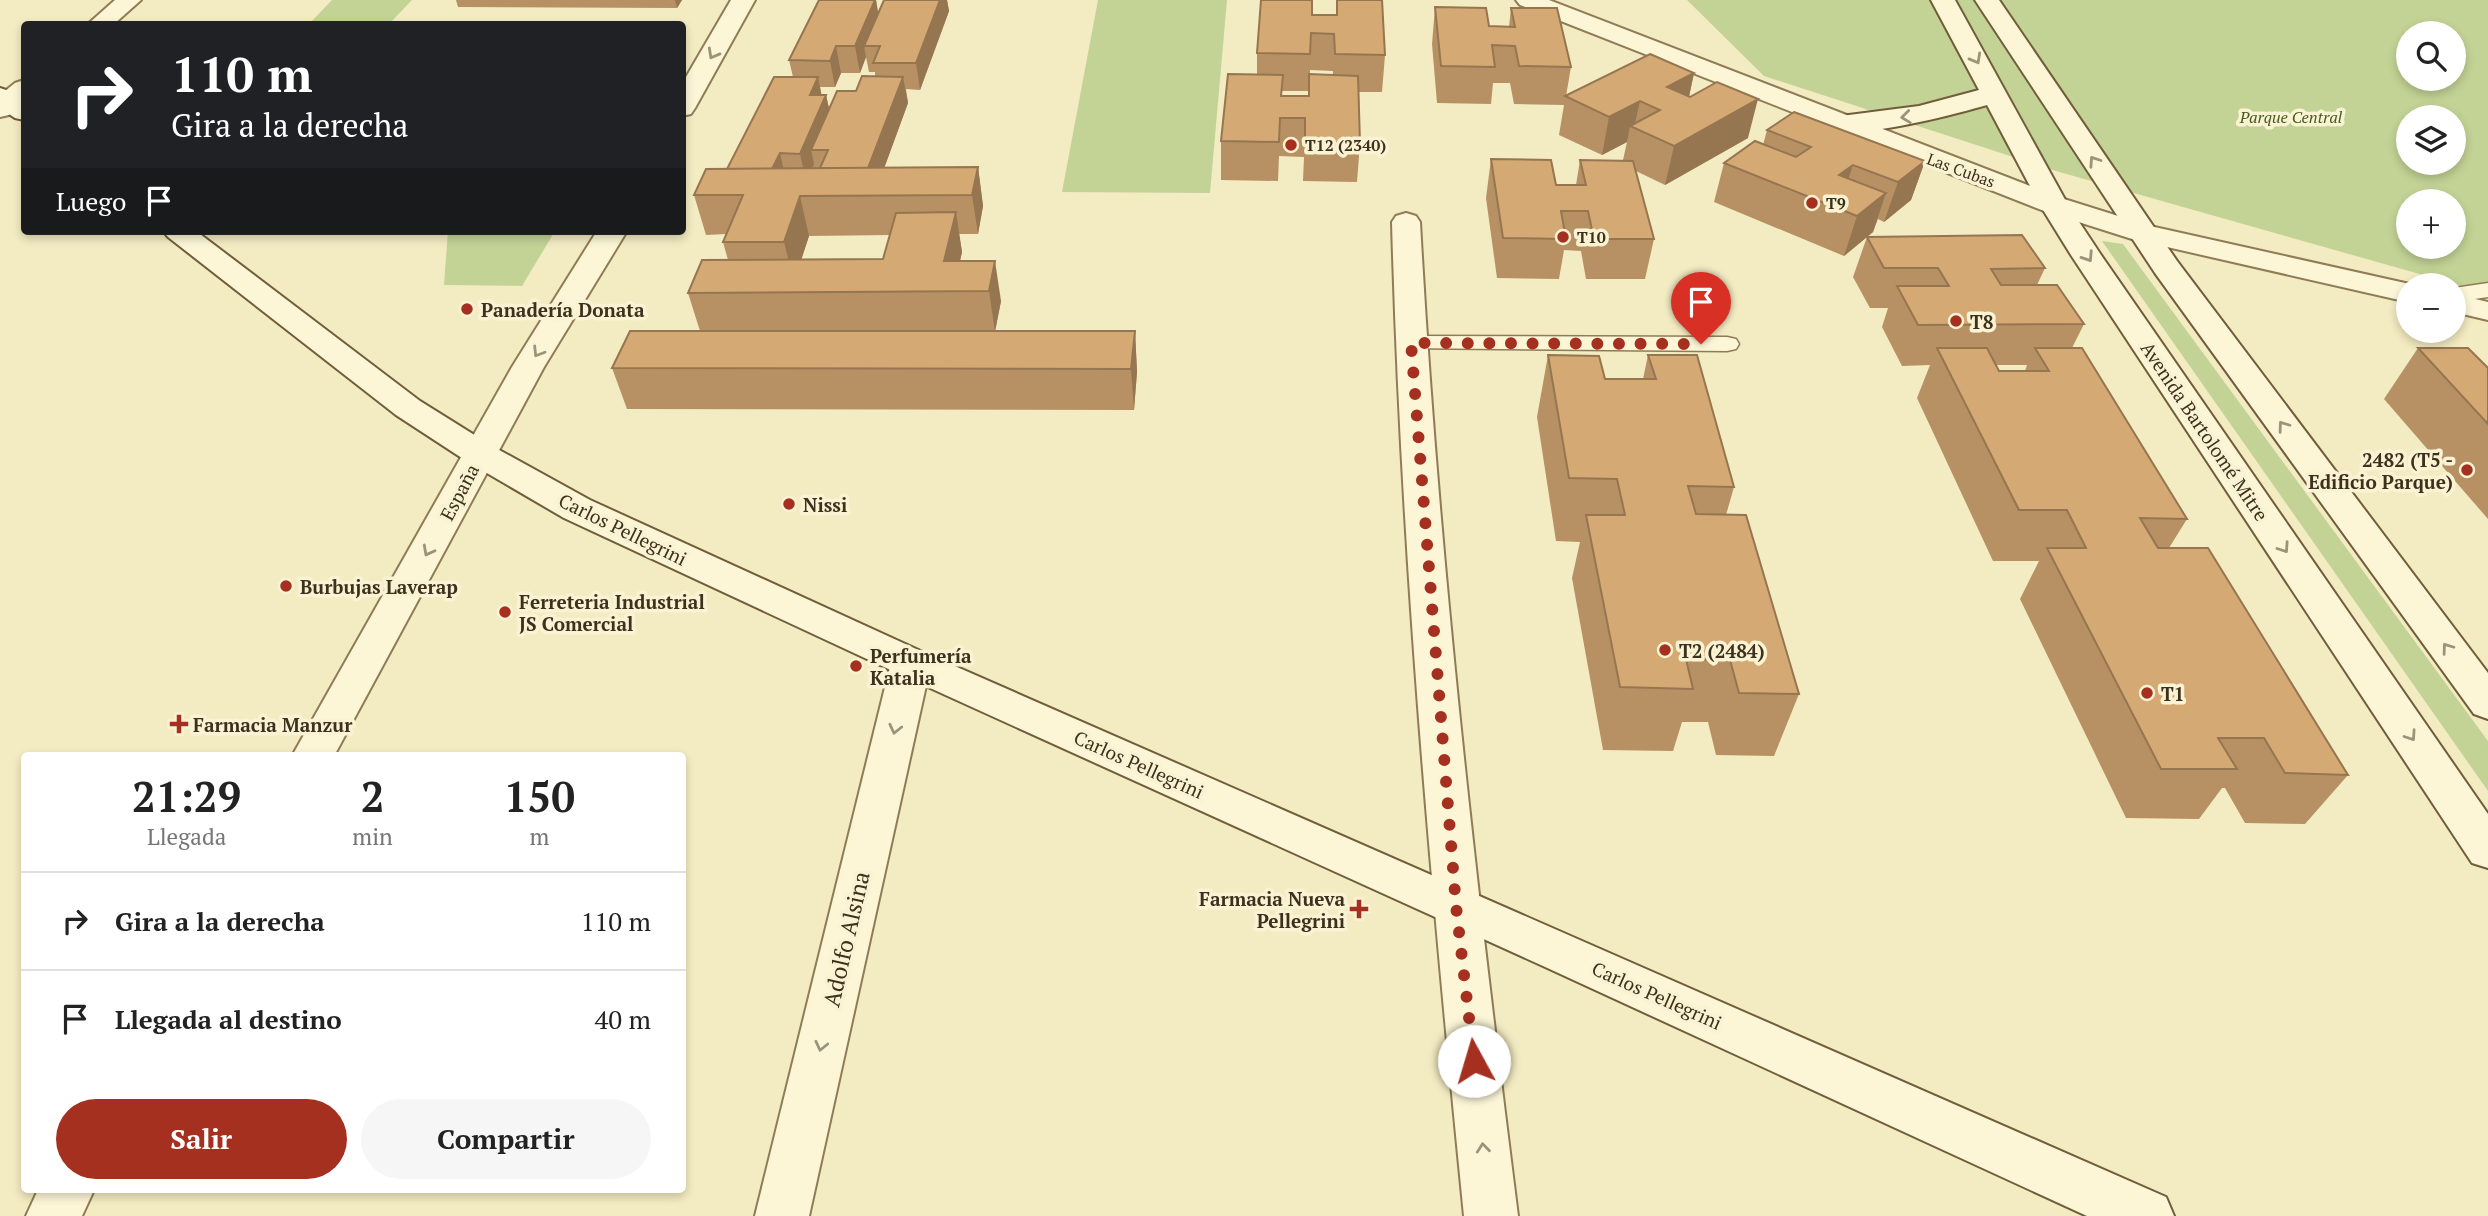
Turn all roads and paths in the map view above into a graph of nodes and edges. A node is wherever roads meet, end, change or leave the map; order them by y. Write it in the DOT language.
graph roads {
  1 [pos="129,0"];
  2 [pos="743,0"];
  3 [pos="1528,0"];
  4 [pos="1943,0"];
  5 [pos="1987,0"];
  6 [pos="104,21"];
  7 [pos="1996,93"];
  8 [pos="686,101"];
  9 [pos="1841,124"];
  10 [pos="2054,205"];
  11 [pos="1406,222"];
  12 [pos="2142,233"];
  13 [pos="183,235"];
  14 [pos="610,235"];
  15 [pos="2396,290"];
  16 [pos="2488,290"];
  17 [pos="2466,293"];
  18 [pos="2466,306"];
  19 [pos="2488,311"];
  20 [pos="1411,343"];
  21 [pos="1727,344"];
  22 [pos="480,454"];
  23 [pos="911,663"];
  24 [pos="2488,703"];
  25 [pos="315,752"];
  26 [pos="2488,850"];
  27 [pos="1456,906"];
  28 [pos="66,1193"];
  29 [pos="53,1216"];
  30 [pos="782,1216"];
  31 [pos="1491,1216"];
  32 [pos="2147,1216"];
  1 -- 6 [label="street"];
  2 -- 8 [label="street, one-way"];
  3 -- 9 [label="street, Las Cubas"];
  4 -- 7 [label="street, Avenida Bartolomé Mitre, one-way"];
  12 -- 5 [label="street, one-way"];
  7 -- 9 [label="street, one-way"];
  7 -- 10 [label="street, Avenida Bartolomé Mitre"];
  9 -- 10 [label="street, Las Cubas"];
  10 -- 12 [label="street, Las Cubas"];
  10 -- 26 [label="street, Avenida Bartolomé Mitre, one-way"];
  11 -- 20 [label="street"];
  12 -- 15 [label="street, Las Cubas"];
  24 -- 12 [label="street, one-way"];
  13 -- 22 [label="street, Carlos Pellegrini"];
  14 -- 22 [label="street, España, one-way"];
  16 -- 17 [label="lane"];
  18 -- 19 [label="street"];
  20 -- 21 [label="lane"];
  20 -- 27 [label="street"];
  22 -- 23 [label="street, Carlos Pellegrini"];
  22 -- 25 [label="street, España, one-way"];
  23 -- 27 [label="street, Carlos Pellegrini"];
  23 -- 30 [label="street, Adolfo Alsina, one-way"];
  31 -- 27 [label="street, one-way"];
  27 -- 32 [label="street, Carlos Pellegrini"];
  28 -- 29 [label="street"];
}
